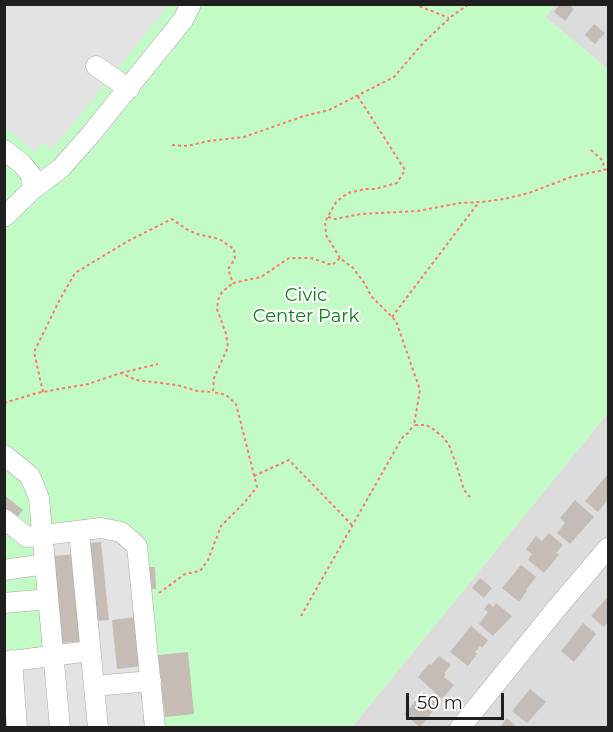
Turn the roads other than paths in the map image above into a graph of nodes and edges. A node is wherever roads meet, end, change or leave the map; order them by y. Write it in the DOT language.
graph roads {
  1 [pos="191,4"];
  2 [pos="96,66"];
  3 [pos="129,89"];
  4 [pos="4,150"];
  5 [pos="32,190"];
  6 [pos="4,217"];
  7 [pos="4,455"];
  8 [pos="4,519"];
  9 [pos="79,531"];
  10 [pos="42,536"];
  11 [pos="609,548"];
  12 [pos="45,564"];
  13 [pos="4,570"];
  14 [pos="48,599"];
  15 [pos="4,603"];
  16 [pos="90,651"];
  17 [pos="53,655"];
  18 [pos="8,661"];
  19 [pos="151,681"];
  20 [pos="94,686"];
  21 [pos="17,728"];
  22 [pos="60,728"];
  23 [pos="98,728"];
  24 [pos="155,728"];
  25 [pos="460,728"];
  1 -- 3 [label="street"];
  2 -- 3 [label="street"];
  3 -- 5 [label="street"];
  4 -- 5 [label="street"];
  5 -- 6 [label="street"];
  7 -- 10 [label="street"];
  8 -- 10 [label="street"];
  9 -- 10 [label="street"];
  9 -- 16 [label="street"];
  9 -- 19 [label="street"];
  10 -- 12 [label="street"];
  11 -- 25 [label="street"];
  12 -- 13 [label="street"];
  12 -- 14 [label="street"];
  14 -- 15 [label="street"];
  14 -- 17 [label="street"];
  16 -- 17 [label="street"];
  16 -- 20 [label="street"];
  17 -- 18 [label="street"];
  17 -- 22 [label="street"];
  18 -- 21 [label="street"];
  19 -- 20 [label="street"];
  19 -- 24 [label="street"];
  20 -- 23 [label="street"];
}
